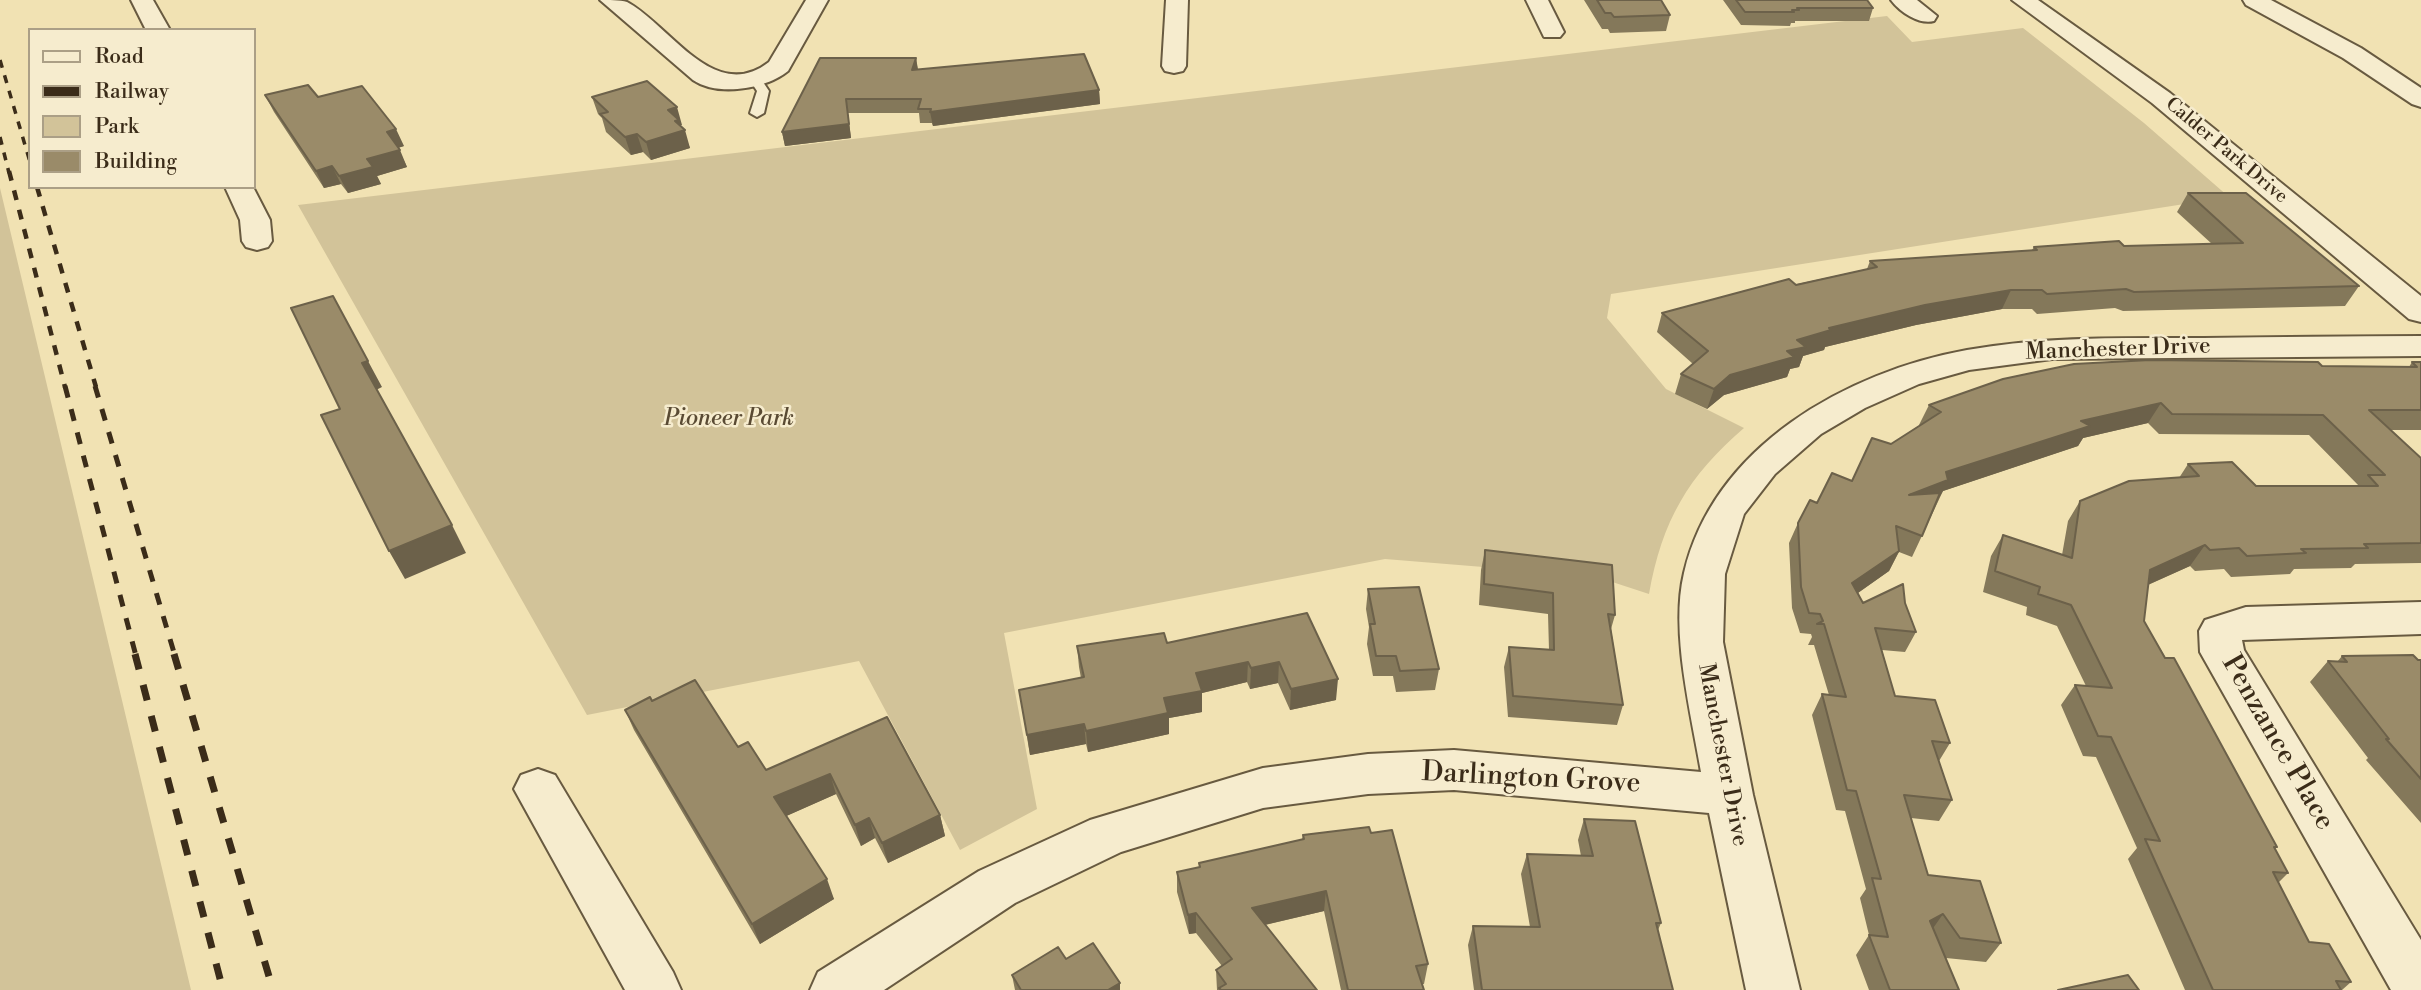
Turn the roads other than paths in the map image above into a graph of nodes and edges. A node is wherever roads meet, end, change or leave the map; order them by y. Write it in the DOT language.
graph roads {
  1 [pos="142,0"];
  2 [pos="611,0"];
  3 [pos="817,0"];
  4 [pos="1177,0"];
  5 [pos="1537,0"];
  6 [pos="1902,0"];
  7 [pos="2023,0"];
  8 [pos="2254,0"];
  9 [pos="1926,16"];
  10 [pos="157,28"];
  11 [pos="1552,32"];
  12 [pos="1174,66"];
  13 [pos="755,79"];
  14 [pos="2421,99"];
  15 [pos="739,114"];
  16 [pos="240,189"];
  17 [pos="257,241"];
  18 [pos="2421,313"];
  19 [pos="2421,346"];
  20 [pos="2421,618"];
  21 [pos="538,789"];
  22 [pos="1729,795"];
  23 [pos="654,990"];
  24 [pos="837,990"];
  25 [pos="1773,990"];
  26 [pos="2421,990"];
  1 -- 10 [label="street"];
  2 -- 13 [label="street"];
  3 -- 13 [label="street"];
  4 -- 12 [label="street"];
  5 -- 11 [label="street"];
  6 -- 9 [label="street"];
  7 -- 18 [label="street, Calder Park Drive"];
  8 -- 14 [label="street"];
  13 -- 15 [label="lane"];
  16 -- 17 [label="street"];
  19 -- 22 [label="street, Manchester Drive"];
  20 -- 26 [label="street, Penzance Place"];
  21 -- 23 [label="street"];
  22 -- 24 [label="street, Darlington Grove"];
  22 -- 25 [label="street, Manchester Drive"];
}
